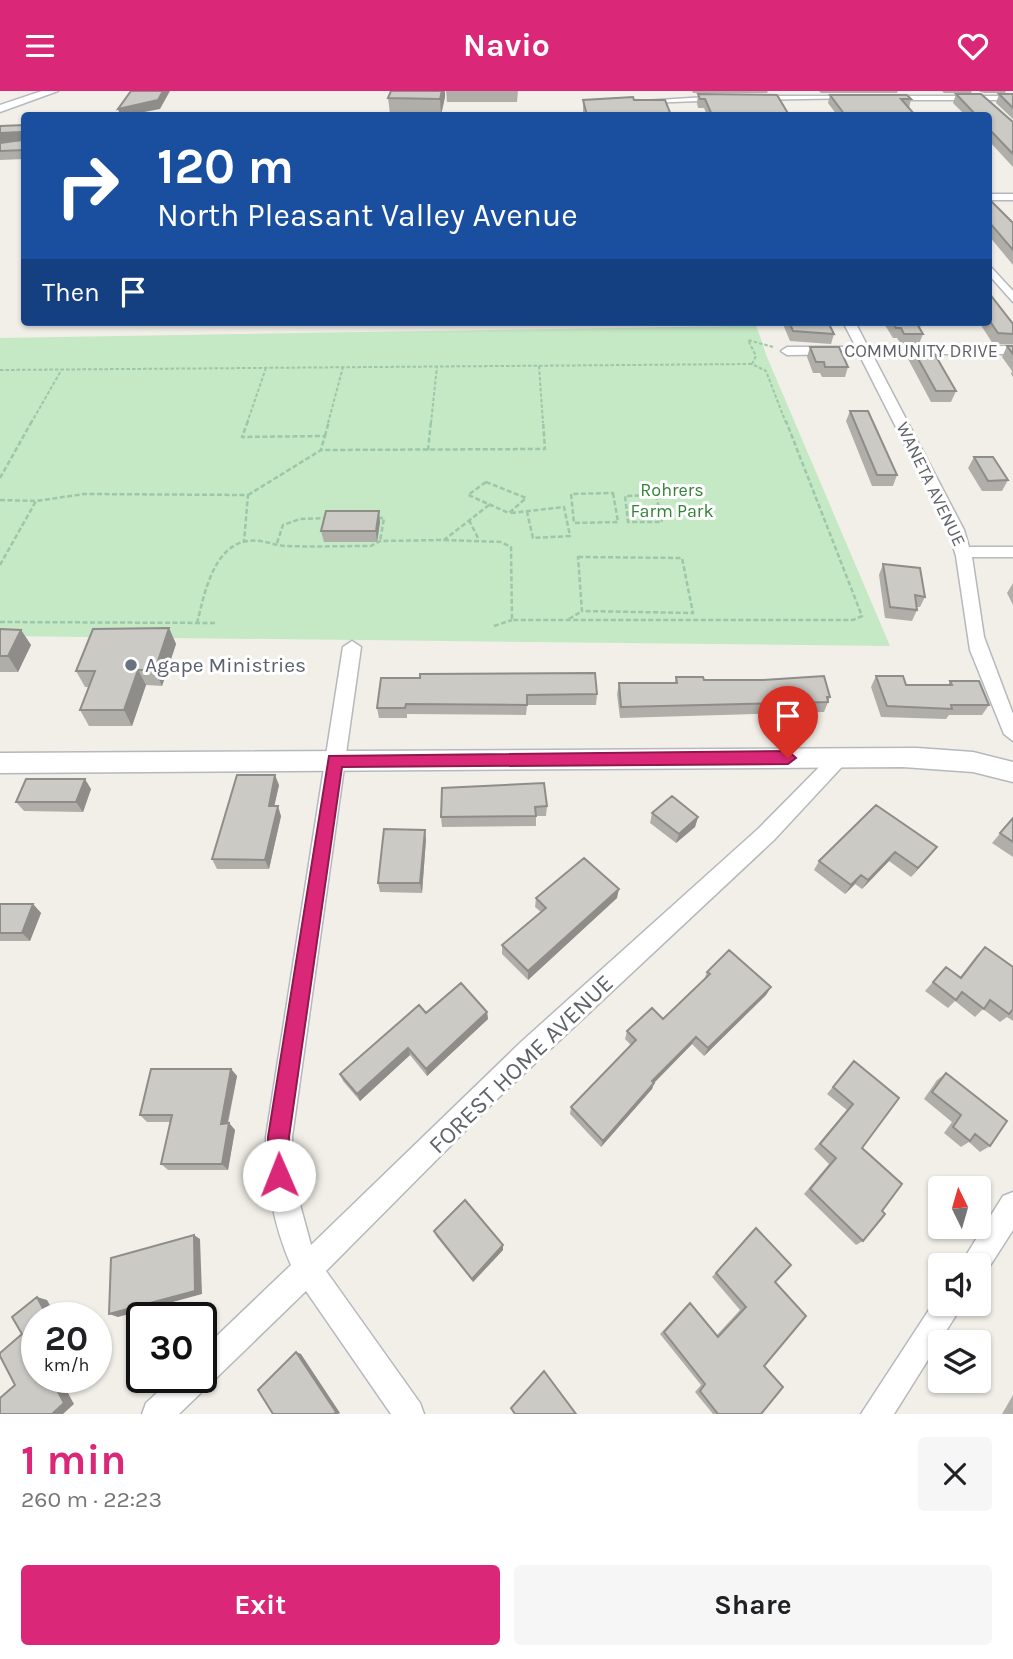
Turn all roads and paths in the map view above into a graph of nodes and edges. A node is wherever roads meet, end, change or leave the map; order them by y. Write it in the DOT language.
graph roads {
  1 [pos="53,91"];
  2 [pos="853,94"];
  3 [pos="977,94"];
  4 [pos="731,95"];
  5 [pos="747,98"];
  6 [pos="1013,98"];
  7 [pos="647,101"];
  8 [pos="989,105"];
  9 [pos="863,107"];
  10 [pos="0,109"];
  11 [pos="992,197"];
  12 [pos="1013,197"];
  13 [pos="992,272"];
  14 [pos="1013,299"];
  15 [pos="851,326"];
  16 [pos="1013,350"];
  17 [pos="787,351"];
  18 [pos="864,351"];
  19 [pos="752,363"];
  20 [pos="539,365"];
  21 [pos="437,366"];
  22 [pos="266,367"];
  23 [pos="343,367"];
  24 [pos="62,369"];
  25 [pos="0,370"];
  26 [pos="325,436"];
  27 [pos="321,450"];
  28 [pos="428,450"];
  29 [pos="0,478"];
  30 [pos="248,495"];
  31 [pos="0,500"];
  32 [pos="36,501"];
  33 [pos="489,505"];
  34 [pos="564,507"];
  35 [pos="572,507"];
  36 [pos="527,512"];
  37 [pos="509,513"];
  38 [pos="342,518"];
  39 [pos="370,518"];
  40 [pos="469,520"];
  41 [pos="618,522"];
  42 [pos="628,522"];
  43 [pos="444,540"];
  44 [pos="479,540"];
  45 [pos="380,541"];
  46 [pos="244,542"];
  47 [pos="277,543"];
  48 [pos="965,552"];
  49 [pos="1013,552"];
  50 [pos="0,565"];
  51 [pos="582,611"];
  52 [pos="512,620"];
  53 [pos="567,620"];
  54 [pos="0,622"];
  55 [pos="197,623"];
  56 [pos="215,623"];
  57 [pos="494,626"];
  58 [pos="352,647"];
  59 [pos="1013,734"];
  60 [pos="841,757"];
  61 [pos="335,761"];
  62 [pos="0,763"];
  63 [pos="1013,772"];
  64 [pos="1013,1206"];
  65 [pos="982,1253"];
  66 [pos="309,1271"];
  67 [pos="941,1316"];
  68 [pos="217,1357"];
  69 [pos="179,1393"];
  70 [pos="156,1414"];
  71 [pos="409,1414"];
  72 [pos="876,1414"];
  1 -- 10 [label="main road"];
  2 -- 3 [label="street"];
  2 -- 5 [label="street"];
  2 -- 9 [label="street"];
  3 -- 6 [label="street"];
  3 -- 8 [label="street"];
  4 -- 7 [label="street"];
  11 -- 12 [label="street"];
  13 -- 14 [label="street"];
  15 -- 18 [label="street, WANETA AVENUE"];
  16 -- 18 [label="street, COMMUNITY DRIVE"];
  17 -- 18 [label="street, COMMUNITY DRIVE"];
  17 -- 19 [label="path"];
  18 -- 48 [label="street, WANETA AVENUE"];
  19 -- 20 [label="path"];
  19 -- 53 [label="path"];
  20 -- 21 [label="path"];
  20 -- 28 [label="path"];
  21 -- 23 [label="path"];
  21 -- 28 [label="path"];
  22 -- 23 [label="path"];
  22 -- 24 [label="path"];
  22 -- 26 [label="path"];
  23 -- 26 [label="path"];
  24 -- 25 [label="path"];
  24 -- 29 [label="path"];
  26 -- 27 [label="path"];
  27 -- 28 [label="path"];
  27 -- 30 [label="path"];
  30 -- 32 [label="path"];
  30 -- 46 [label="path"];
  31 -- 32 [label="path"];
  32 -- 50 [label="path"];
  33 -- 37 [label="path"];
  33 -- 37 [label="path"];
  33 -- 40 [label="path"];
  34 -- 35 [label="path"];
  34 -- 36 [label="path"];
  34 -- 36 [label="path"];
  35 -- 41 [label="path"];
  35 -- 41 [label="path"];
  36 -- 37 [label="path"];
  38 -- 47 [label="path"];
  39 -- 45 [label="path"];
  40 -- 43 [label="path"];
  40 -- 44 [label="path"];
  41 -- 42 [label="path"];
  42 -- 42 [label="path"];
  43 -- 44 [label="path"];
  43 -- 45 [label="path"];
  44 -- 52 [label="path"];
  45 -- 47 [label="path"];
  46 -- 47 [label="path"];
  46 -- 55 [label="path"];
  48 -- 49 [label="street"];
  48 -- 59 [label="street, WANETA AVENUE"];
  51 -- 51 [label="path"];
  51 -- 53 [label="path"];
  52 -- 53 [label="path"];
  52 -- 57 [label="path"];
  54 -- 55 [label="path"];
  55 -- 56 [label="path"];
  58 -- 61 [label="street"];
  60 -- 61 [label="street"];
  60 -- 63 [label="street"];
  60 -- 66 [label="street, FOREST HOME AVENUE"];
  61 -- 62 [label="street"];
  61 -- 66 [label="street"];
  64 -- 65 [label="street"];
  66 -- 68 [label="street, FOREST HOME AVENUE"];
  66 -- 71 [label="street"];
  67 -- 72 [label="street"];
  69 -- 70 [label="street"];
}
